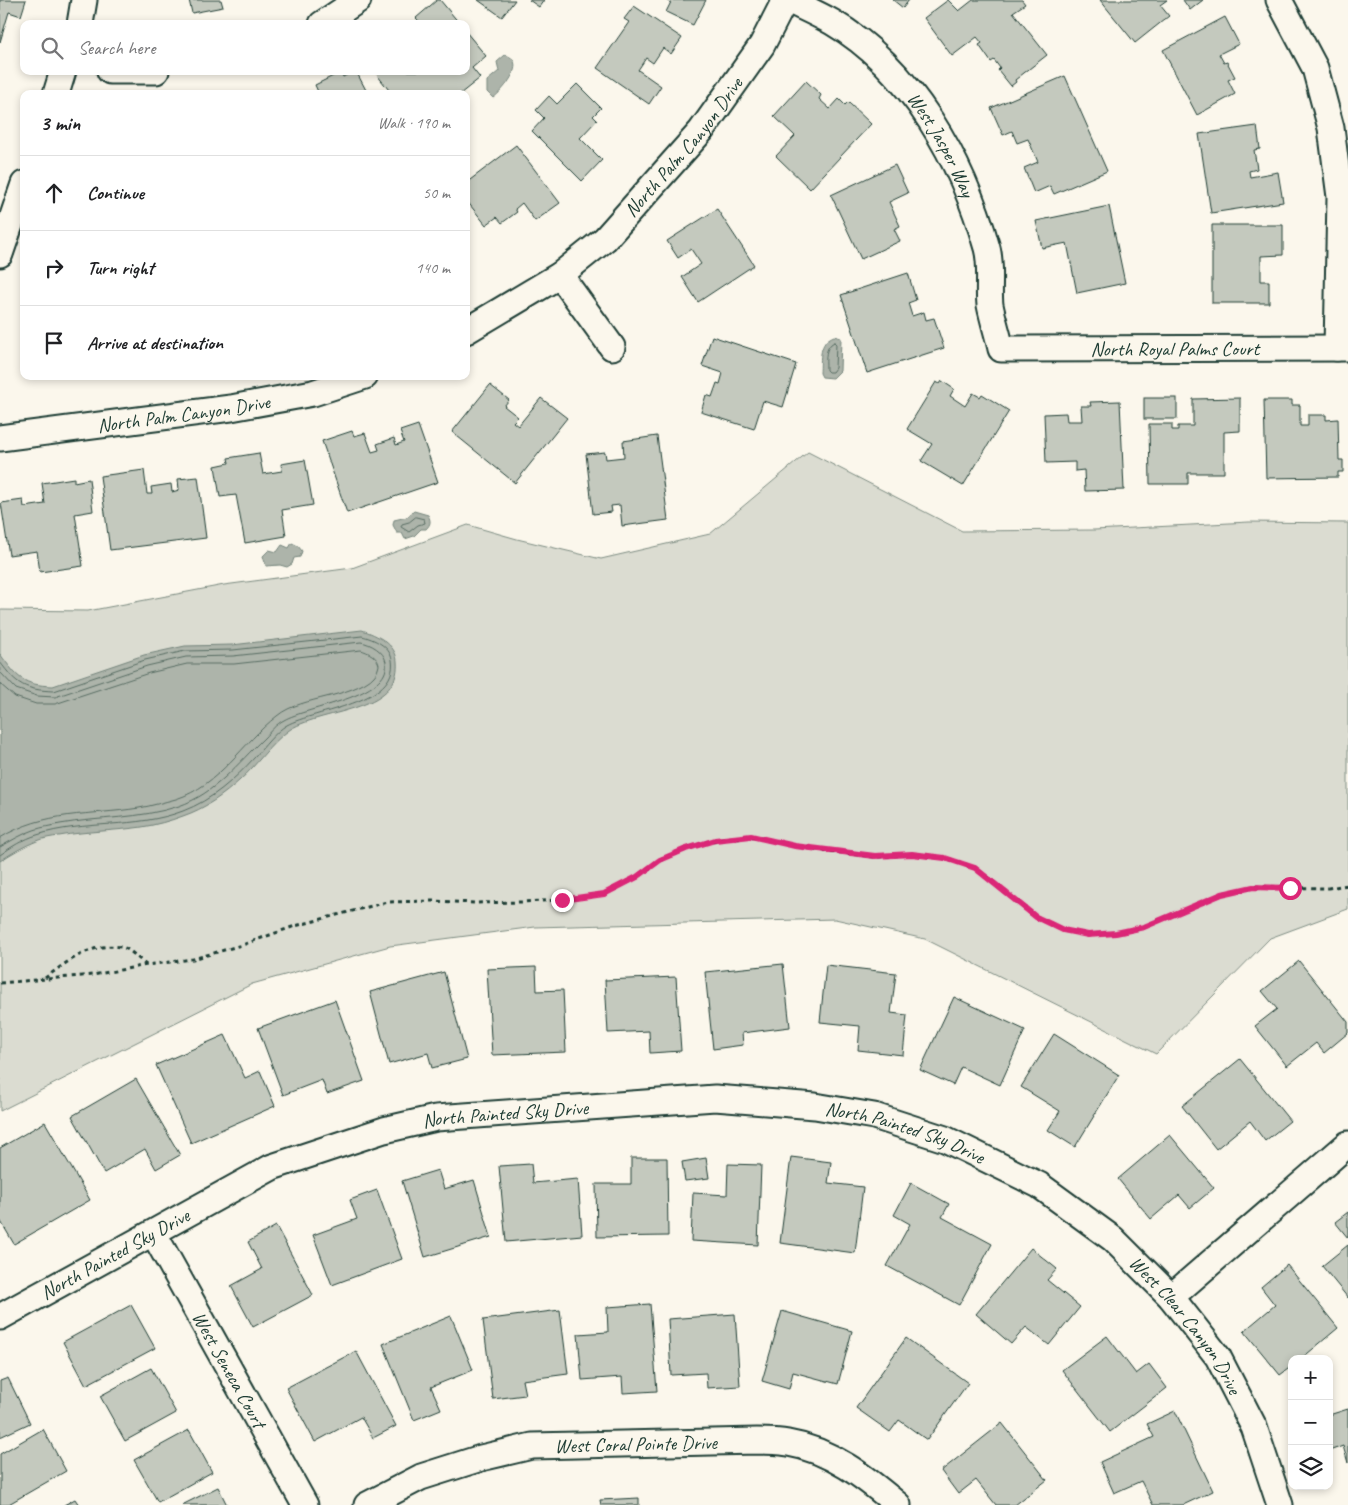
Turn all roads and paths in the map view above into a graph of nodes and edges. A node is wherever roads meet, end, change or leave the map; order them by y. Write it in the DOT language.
graph roads {
  1 [pos="84,0"];
  2 [pos="358,0"];
  3 [pos="786,0"];
  4 [pos="1279,0"];
  5 [pos="81,20"];
  6 [pos="328,20"];
  7 [pos="62,75"];
  8 [pos="57,90"];
  9 [pos="20,196"];
  10 [pos="0,254"];
  11 [pos="560,275"];
  12 [pos="470,329"];
  13 [pos="612,347"];
  14 [pos="1343,348"];
  15 [pos="1001,350"];
  16 [pos="353,380"];
  17 [pos="0,438"];
  18 [pos="1348,885"];
  19 [pos="147,965"];
  20 [pos="46,978"];
  21 [pos="0,983"];
  22 [pos="1348,1144"];
  23 [pos="1040,1185"];
  24 [pos="154,1234"];
  25 [pos="1171,1297"];
  26 [pos="0,1317"];
  27 [pos="305,1505"];
  28 [pos="366,1505"];
  29 [pos="898,1505"];
  30 [pos="1280,1505"];
  1 -- 5 [label="street"];
  2 -- 6 [label="street"];
  3 -- 11 [label="street, North Palm Canyon Drive"];
  3 -- 15 [label="street, West Jasper Way"];
  4 -- 14 [label="street"];
  7 -- 8 [label="street"];
  9 -- 10 [label="street"];
  11 -- 12 [label="street, North Palm Canyon Drive"];
  11 -- 13 [label="street"];
  14 -- 15 [label="street, North Royal Palms Court"];
  16 -- 17 [label="street, North Palm Canyon Drive"];
  18 -- 19 [label="path"];
  19 -- 20 [label="path"];
  19 -- 20 [label="path"];
  20 -- 21 [label="path"];
  22 -- 25 [label="street"];
  23 -- 24 [label="street, North Painted Sky Drive"];
  23 -- 25 [label="street, West Clear Canyon Drive"];
  24 -- 26 [label="street, North Painted Sky Drive"];
  24 -- 27 [label="street, West Seneca Court"];
  25 -- 30 [label="street, West Clear Canyon Drive"];
  28 -- 29 [label="street, West Coral Pointe Drive"];
}
